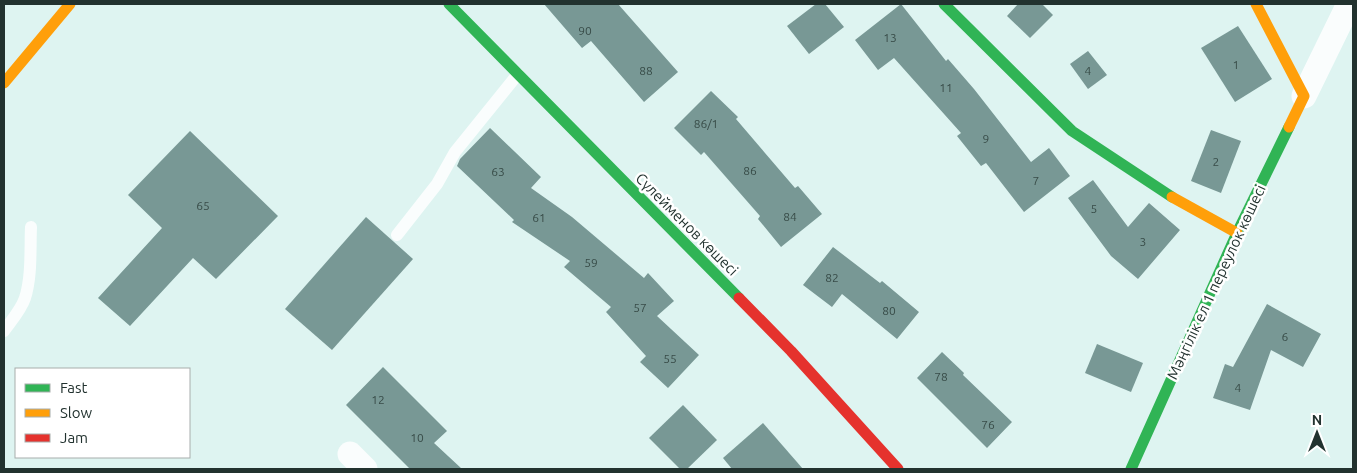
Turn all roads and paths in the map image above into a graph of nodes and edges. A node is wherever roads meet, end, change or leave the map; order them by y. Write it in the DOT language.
graph roads {
  1 [pos="70,4"];
  2 [pos="448,4"];
  3 [pos="944,4"];
  4 [pos="1256,4"];
  5 [pos="1349,4"];
  6 [pos="518,74"];
  7 [pos="4,83"];
  8 [pos="1304,96"];
  9 [pos="31,227"];
  10 [pos="1237,233"];
  11 [pos="398,235"];
  12 [pos="4,331"];
  13 [pos="898,469"];
  14 [pos="1131,469"];
  1 -- 7 [label="street"];
  2 -- 6 [label="street, Сүлейменов көшесі"];
  3 -- 10 [label="street"];
  4 -- 8 [label="street"];
  5 -- 8 [label="street, Мәңгілік ел 1 переулок көшесі"];
  6 -- 11 [label="lane"];
  6 -- 13 [label="street, Сүлейменов көшесі"];
  8 -- 10 [label="street, Мәңгілік ел 1 переулок көшесі"];
  9 -- 12 [label="lane"];
  10 -- 14 [label="street, Мәңгілік ел 1 переулок көшесі"];
}
